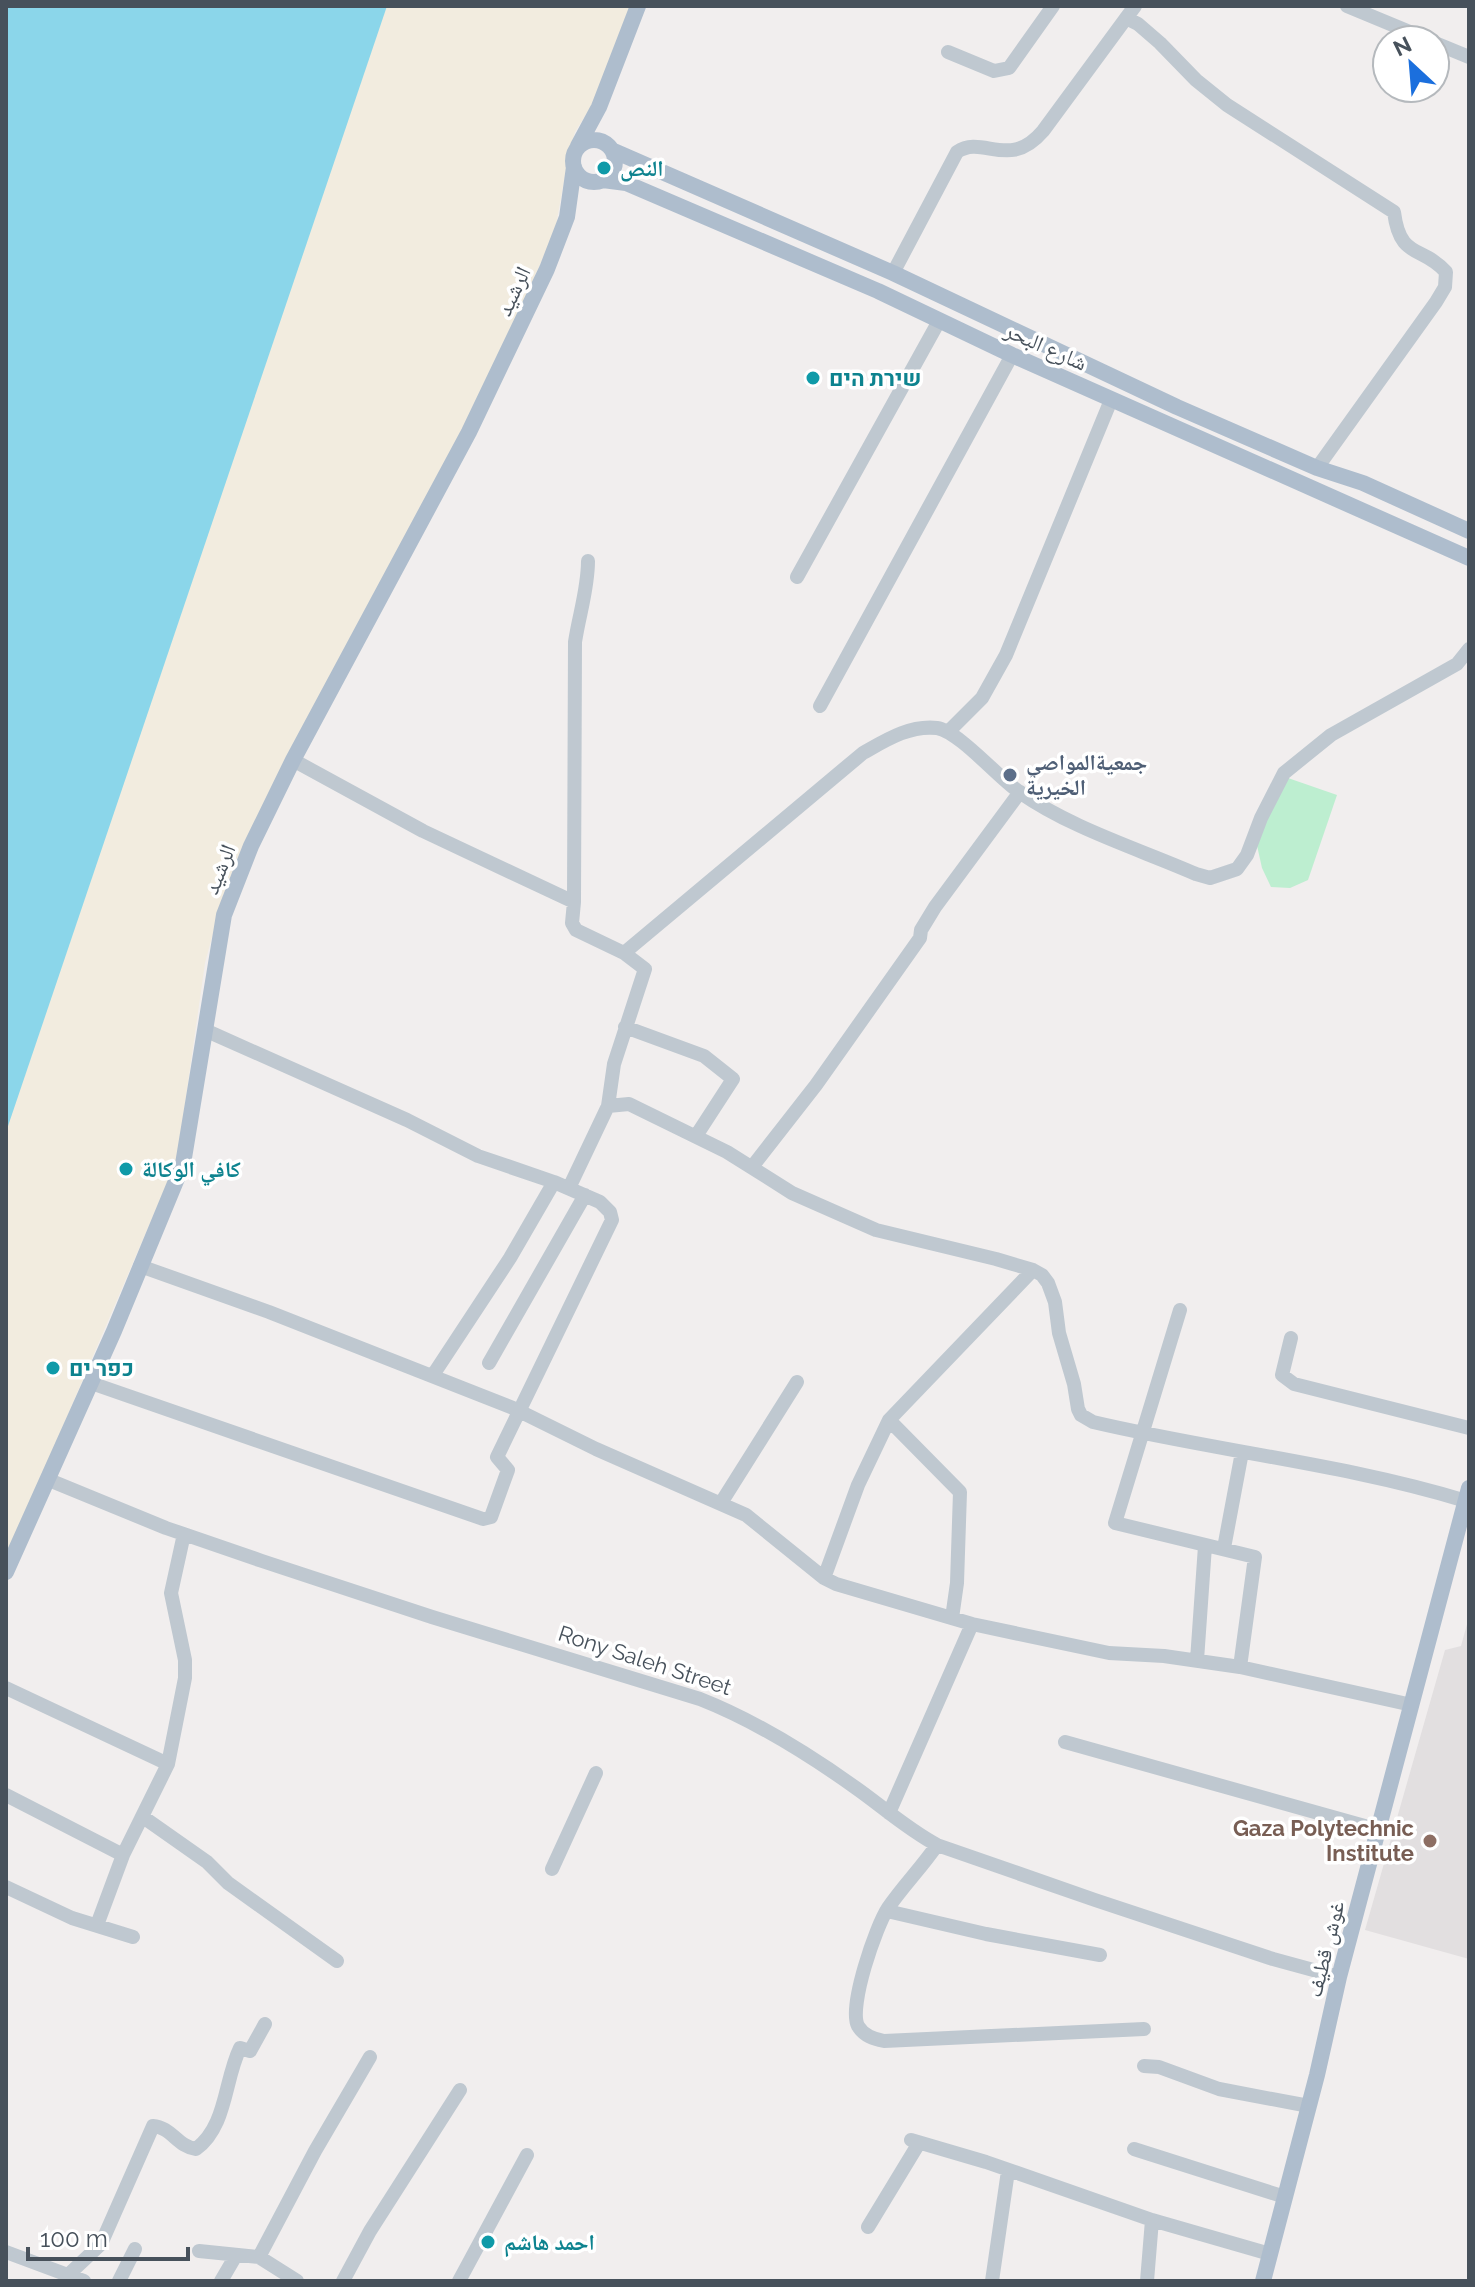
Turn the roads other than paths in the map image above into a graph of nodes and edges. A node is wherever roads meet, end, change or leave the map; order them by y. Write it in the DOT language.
graph roads {
  1 [pos="638,6"];
  2 [pos="1053,6"];
  3 [pos="1347,6"];
  4 [pos="1131,12"];
  5 [pos="1390,24"];
  6 [pos="948,52"];
  7 [pos="599,107"];
  8 [pos="578,146"];
  9 [pos="611,148"];
  10 [pos="574,167"];
  11 [pos="599,181"];
  12 [pos="567,217"];
  13 [pos="893,273"];
  14 [pos="939,321"];
  15 [pos="1012,355"];
  16 [pos="1111,400"];
  17 [pos="1317,468"];
  18 [pos="1469,531"];
  19 [pos="1469,558"];
  20 [pos="588,561"];
  21 [pos="797,577"];
  22 [pos="1469,649"];
  23 [pos="820,706"];
  24 [pos="949,731"];
  25 [pos="293,760"];
  26 [pos="1020,792"];
  27 [pos="574,902"];
  28 [pos="624,953"];
  29 [pos="625,1027"];
  30 [pos="207,1031"];
  31 [pos="608,1106"];
  32 [pos="696,1136"];
  33 [pos="752,1167"];
  34 [pos="554,1182"];
  35 [pos="569,1188"];
  36 [pos="585,1195"];
  37 [pos="140,1266"];
  38 [pos="1033,1270"];
  39 [pos="1180,1310"];
  40 [pos="1291,1338"];
  41 [pos="489,1363"];
  42 [pos="433,1375"];
  43 [pos="797,1382"];
  44 [pos="91,1383"];
  45 [pos="520,1412"];
  46 [pos="889,1420"];
  47 [pos="1469,1428"];
  48 [pos="1142,1433"];
  49 [pos="1242,1452"];
  50 [pos="49,1480"];
  51 [pos="1467,1495"];
  52 [pos="721,1503"];
  53 [pos="184,1534"];
  54 [pos="1205,1546"];
  55 [pos="1224,1548"];
  56 [pos="6,1572"];
  57 [pos="824,1578"];
  58 [pos="952,1618"];
  59 [pos="972,1624"];
  60 [pos="1197,1660"];
  61 [pos="1240,1667"];
  62 [pos="6,1688"];
  63 [pos="1412,1705"];
  64 [pos="1065,1742"];
  65 [pos="168,1764"];
  66 [pos="596,1773"];
  67 [pos="6,1795"];
  68 [pos="889,1813"];
  69 [pos="143,1817"];
  70 [pos="1379,1830"];
  71 [pos="937,1845"];
  72 [pos="123,1855"];
  73 [pos="552,1869"];
  74 [pos="6,1887"];
  75 [pos="887,1911"];
  76 [pos="97,1925"];
  77 [pos="133,1937"];
  78 [pos="1100,1955"];
  79 [pos="337,1961"];
  80 [pos="1339,1977"];
  81 [pos="265,2024"];
  82 [pos="1144,2029"];
  83 [pos="370,2057"];
  84 [pos="1144,2066"];
  85 [pos="460,2090"];
  86 [pos="1309,2106"];
  87 [pos="1134,2149"];
  88 [pos="527,2155"];
  89 [pos="1008,2171"];
  90 [pos="1285,2197"];
  91 [pos="1152,2220"];
  92 [pos="868,2227"];
  93 [pos="135,2249"];
  94 [pos="199,2251"];
  95 [pos="6,2252"];
  96 [pos="1270,2254"];
  97 [pos="235,2257"];
  98 [pos="259,2257"];
  99 [pos="68,2275"];
  100 [pos="84,2281"];
  101 [pos="119,2281"];
  102 [pos="221,2281"];
  103 [pos="297,2281"];
  104 [pos="343,2281"];
  105 [pos="459,2281"];
  106 [pos="992,2281"];
  107 [pos="1147,2281"];
  108 [pos="1263,2281"];
  1 -- 7 [label="main road"];
  2 -- 6 [label="street"];
  3 -- 5 [label="street"];
  4 -- 13 [label="street"];
  4 -- 17 [label="street"];
  7 -- 8 [label="main road"];
  7 -- 9 [label="main road"];
  8 -- 9 [label="main road"];
  8 -- 10 [label="main road"];
  9 -- 11 [label="main road"];
  9 -- 13 [label="main road, شارع البحر"];
  10 -- 11 [label="main road"];
  10 -- 12 [label="main road, الرشيد"];
  11 -- 12 [label="main road, الرشيد"];
  11 -- 14 [label="main road, شارع البحر"];
  12 -- 25 [label="main road, الرشيد"];
  13 -- 17 [label="main road, شارع البحر"];
  14 -- 15 [label="main road, شارع البحر"];
  14 -- 21 [label="street"];
  15 -- 16 [label="main road, شارع البحر"];
  15 -- 23 [label="street"];
  16 -- 19 [label="main road, شارع البحر"];
  16 -- 24 [label="street"];
  17 -- 18 [label="main road, شارع البحر"];
  20 -- 27 [label="street"];
  22 -- 26 [label="street"];
  24 -- 26 [label="street"];
  24 -- 28 [label="street"];
  25 -- 27 [label="street"];
  25 -- 30 [label="main road, الرشيد"];
  26 -- 33 [label="street"];
  27 -- 28 [label="street"];
  28 -- 29 [label="street"];
  29 -- 31 [label="street"];
  29 -- 32 [label="street"];
  30 -- 34 [label="street"];
  30 -- 37 [label="main road, الرشيد"];
  31 -- 32 [label="street"];
  31 -- 35 [label="street"];
  32 -- 33 [label="street"];
  33 -- 38 [label="street"];
  34 -- 35 [label="street"];
  34 -- 42 [label="street"];
  35 -- 36 [label="street"];
  36 -- 41 [label="street"];
  36 -- 45 [label="street"];
  37 -- 42 [label="street"];
  37 -- 44 [label="main road, الرشيد"];
  38 -- 46 [label="street"];
  38 -- 48 [label="street"];
  39 -- 48 [label="street"];
  40 -- 47 [label="street"];
  42 -- 45 [label="street"];
  43 -- 52 [label="street"];
  44 -- 45 [label="street"];
  44 -- 50 [label="main road, الرشيد"];
  45 -- 52 [label="street"];
  46 -- 57 [label="street"];
  46 -- 58 [label="street"];
  48 -- 49 [label="street"];
  48 -- 54 [label="street"];
  49 -- 51 [label="street"];
  49 -- 55 [label="street"];
  50 -- 53 [label="street, Rony Saleh Street"];
  50 -- 56 [label="main road, الرشيد"];
  51 -- 63 [label="main road, غوش قطيف"];
  52 -- 57 [label="street"];
  53 -- 65 [label="street"];
  53 -- 68 [label="street, Rony Saleh Street"];
  54 -- 55 [label="street"];
  54 -- 60 [label="street"];
  55 -- 61 [label="street"];
  57 -- 58 [label="street"];
  58 -- 59 [label="street"];
  59 -- 60 [label="street"];
  59 -- 68 [label="street"];
  60 -- 61 [label="street"];
  61 -- 63 [label="street"];
  62 -- 65 [label="street"];
  63 -- 70 [label="main road, غوش قطيف"];
  64 -- 70 [label="street"];
  65 -- 69 [label="street"];
  66 -- 73 [label="street"];
  67 -- 72 [label="street"];
  68 -- 71 [label="street, Rony Saleh Street"];
  69 -- 72 [label="street"];
  69 -- 79 [label="street"];
  70 -- 80 [label="main road, غوش قطيف"];
  71 -- 75 [label="street"];
  71 -- 80 [label="street, Rony Saleh Street"];
  72 -- 76 [label="street"];
  74 -- 76 [label="street"];
  75 -- 78 [label="street"];
  75 -- 82 [label="street"];
  76 -- 77 [label="street"];
  80 -- 86 [label="main road, غوش قطيف"];
  81 -- 99 [label="street"];
  83 -- 98 [label="street"];
  84 -- 86 [label="street"];
  85 -- 104 [label="street"];
  86 -- 90 [label="main road, غوش قطيف"];
  87 -- 90 [label="street"];
  88 -- 105 [label="street"];
  89 -- 91 [label="street"];
  89 -- 92 [label="street"];
  89 -- 106 [label="street"];
  90 -- 96 [label="main road, غوش قطيف"];
  91 -- 96 [label="street"];
  91 -- 107 [label="street"];
  93 -- 101 [label="street"];
  94 -- 97 [label="street"];
  95 -- 99 [label="street"];
  96 -- 108 [label="main road, غوش قطيف"];
  97 -- 98 [label="street"];
  97 -- 102 [label="street"];
  98 -- 103 [label="street"];
  99 -- 100 [label="street"];
}
